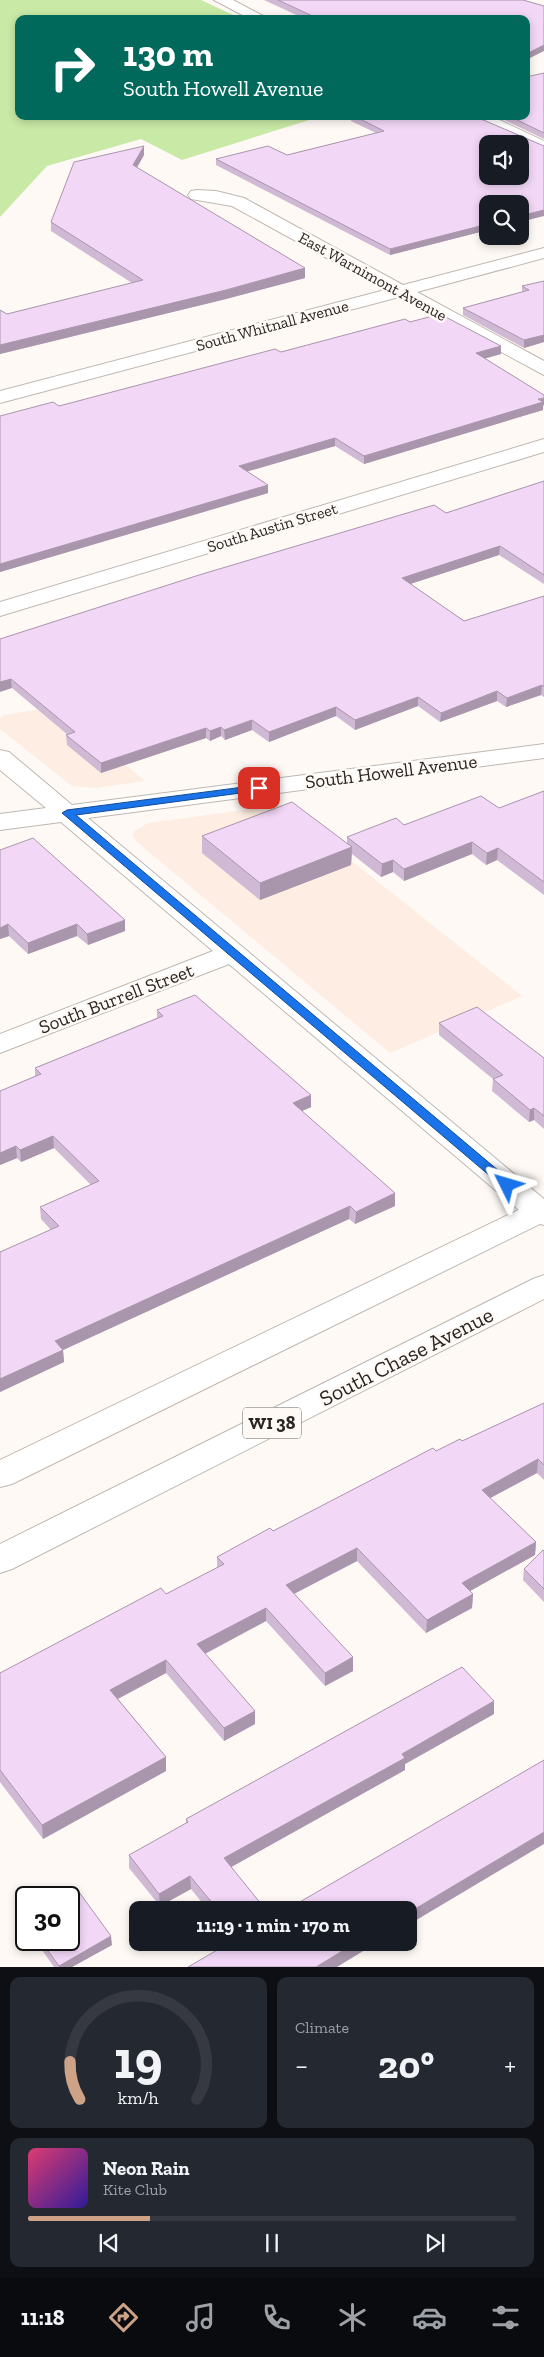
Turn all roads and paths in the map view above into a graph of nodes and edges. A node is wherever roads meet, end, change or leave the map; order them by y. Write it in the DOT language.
graph roads {
  1 [pos="221,0"];
  2 [pos="261,2"];
  3 [pos="236,7"];
  4 [pos="253,15"];
  5 [pos="485,120"];
  6 [pos="544,147"];
  7 [pos="197,195"];
  8 [pos="544,253"];
  9 [pos="399,291"];
  10 [pos="544,369"];
  11 [pos="0,397"];
  12 [pos="544,445"];
  13 [pos="0,609"];
  14 [pos="544,751"];
  15 [pos="0,757"];
  16 [pos="67,813"];
  17 [pos="0,822"];
  18 [pos="232,953"];
  19 [pos="0,1044"];
  20 [pos="543,1212"];
  21 [pos="544,1286"];
  22 [pos="0,1474"];
  23 [pos="0,1560"];
  1 -- 3 [label="street"];
  2 -- 3 [label="street"];
  3 -- 4 [label="street"];
  5 -- 6 [label="street"];
  7 -- 9 [label="street, East Warnimont Avenue"];
  8 -- 9 [label="street, South Whitnall Avenue"];
  9 -- 10 [label="street, East Warnimont Avenue"];
  9 -- 11 [label="street, South Whitnall Avenue"];
  12 -- 13 [label="street, South Austin Street"];
  14 -- 16 [label="street, South Howell Avenue"];
  15 -- 16 [label="street"];
  16 -- 17 [label="street, South Howell Avenue"];
  16 -- 18 [label="street"];
  18 -- 19 [label="street, South Burrell Street"];
  18 -- 20 [label="street"];
  20 -- 22 [label="street"];
  21 -- 23 [label="street, South Chase Avenue / WI 38"];
}
